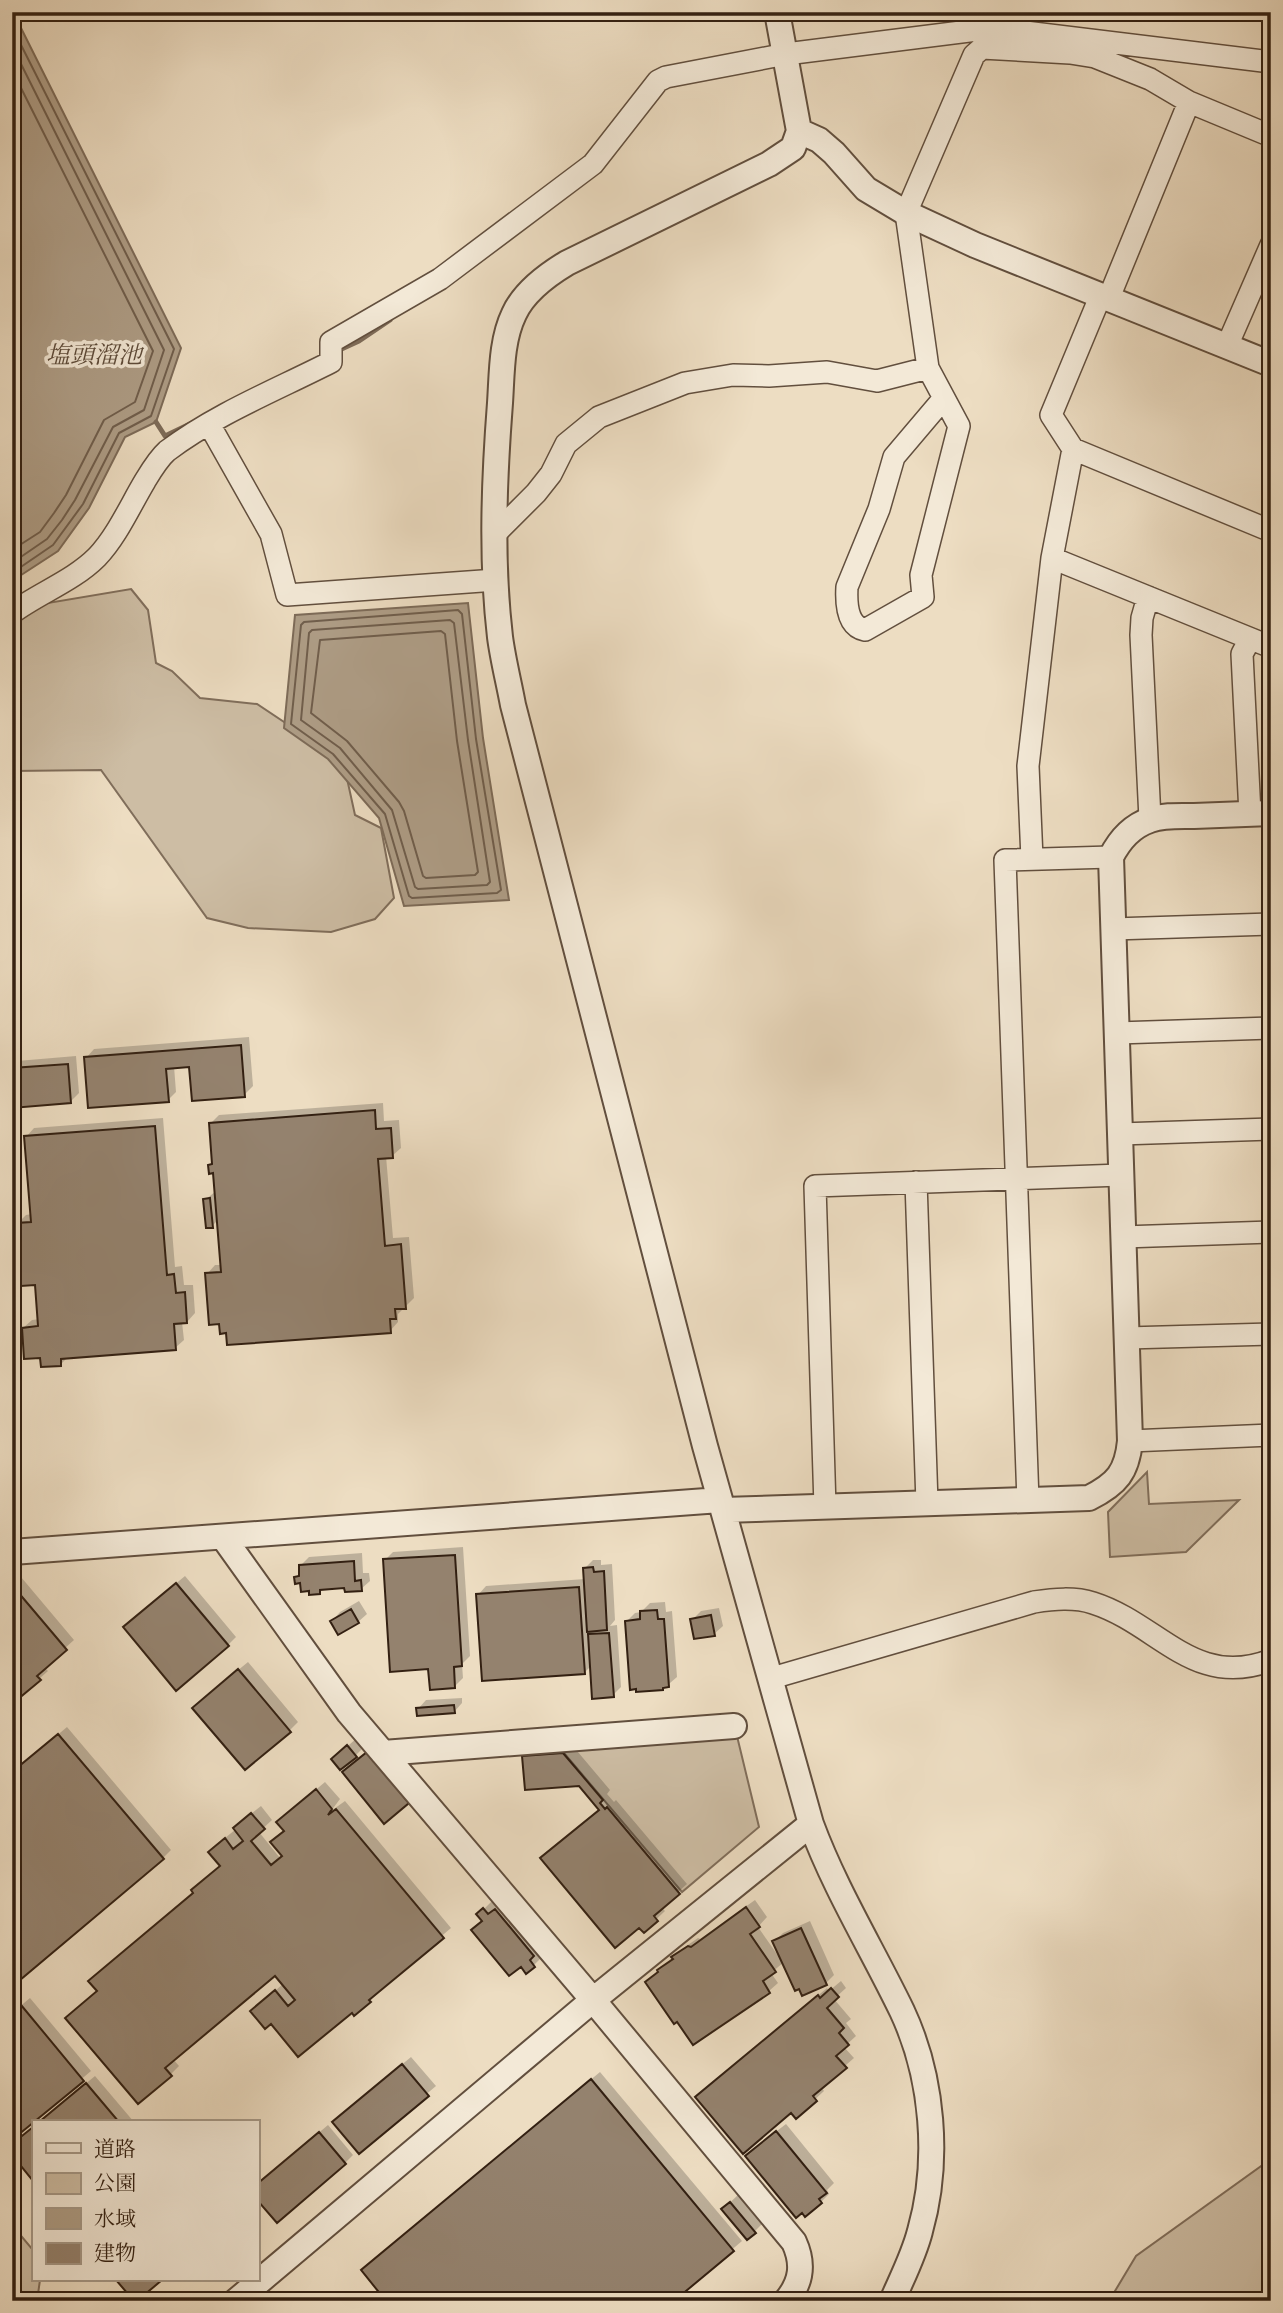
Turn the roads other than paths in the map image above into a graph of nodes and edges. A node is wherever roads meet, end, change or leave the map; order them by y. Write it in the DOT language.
graph roads {
  1 [pos="777,12"];
  2 [pos="786,54"];
  3 [pos="1271,62"];
  4 [pos="1189,102"];
  5 [pos="799,131"];
  6 [pos="1271,136"];
  7 [pos="906,213"];
  8 [pos="1271,245"];
  9 [pos="1104,298"];
  10 [pos="1227,346"];
  11 [pos="1271,364"];
  12 [pos="928,368"];
  13 [pos="944,398"];
  14 [pos="209,424"];
  15 [pos="1073,449"];
  16 [pos="1271,531"];
  17 [pos="494,534"];
  18 [pos="1052,558"];
  19 [pos="496,580"];
  20 [pos="1148,597"];
  21 [pos="12,613"];
  22 [pos="1251,639"];
  23 [pos="1271,648"];
  24 [pos="1261,813"];
  25 [pos="1150,819"];
  26 [pos="1111,857"];
  27 [pos="1032,859"];
  28 [pos="1271,924"];
  29 [pos="1113,929"];
  30 [pos="1271,1028"];
  31 [pos="1116,1033"];
  32 [pos="1271,1129"];
  33 [pos="1120,1135"];
  34 [pos="1121,1175"];
  35 [pos="1018,1179"];
  36 [pos="916,1182"];
  37 [pos="1271,1232"];
  38 [pos="1123,1237"];
  39 [pos="1271,1334"];
  40 [pos="1127,1338"];
  41 [pos="1271,1435"];
  42 [pos="1130,1441"];
  43 [pos="1028,1501"];
  44 [pos="927,1503"];
  45 [pos="721,1505"];
  46 [pos="825,1507"];
  47 [pos="223,1537"];
  48 [pos="12,1552"];
  49 [pos="1271,1660"];
  50 [pos="772,1678"];
  51 [pos="734,1726"];
  52 [pos="383,1754"];
  53 [pos="811,1824"];
  54 [pos="593,2000"];
  55 [pos="259,2282"];
  56 [pos="259,2282"];
  57 [pos="236,2301"];
  58 [pos="786,2301"];
  59 [pos="892,2301"];
  1 -- 2 [label="street"];
  2 -- 3 [label="street"];
  2 -- 5 [label="street"];
  2 -- 14 [label="street"];
  4 -- 6 [label="street"];
  4 -- 7 [label="street"];
  4 -- 9 [label="street"];
  5 -- 7 [label="street"];
  5 -- 17 [label="street"];
  7 -- 9 [label="street"];
  7 -- 12 [label="street"];
  8 -- 10 [label="street"];
  9 -- 10 [label="street"];
  9 -- 15 [label="street"];
  10 -- 11 [label="street"];
  12 -- 13 [label="street"];
  12 -- 17 [label="street"];
  13 -- 13 [label="street"];
  14 -- 19 [label="street"];
  14 -- 21 [label="street"];
  15 -- 16 [label="street"];
  15 -- 18 [label="street"];
  17 -- 19 [label="street"];
  18 -- 20 [label="street"];
  18 -- 27 [label="street"];
  19 -- 45 [label="street"];
  20 -- 22 [label="street"];
  20 -- 25 [label="street"];
  22 -- 23 [label="street"];
  22 -- 24 [label="street"];
  24 -- 25 [label="street"];
  25 -- 26 [label="street"];
  26 -- 27 [label="street"];
  26 -- 29 [label="street"];
  27 -- 35 [label="street"];
  28 -- 29 [label="street"];
  29 -- 31 [label="street"];
  30 -- 31 [label="street"];
  31 -- 33 [label="street"];
  32 -- 33 [label="street"];
  33 -- 34 [label="street"];
  34 -- 35 [label="street"];
  34 -- 38 [label="street"];
  35 -- 36 [label="street"];
  35 -- 43 [label="street"];
  36 -- 44 [label="street"];
  36 -- 46 [label="street"];
  37 -- 38 [label="street"];
  38 -- 40 [label="street"];
  39 -- 40 [label="street"];
  40 -- 42 [label="street"];
  41 -- 42 [label="street"];
  42 -- 43 [label="street"];
  43 -- 44 [label="street"];
  44 -- 46 [label="street"];
  45 -- 46 [label="street"];
  45 -- 47 [label="street"];
  45 -- 50 [label="street"];
  47 -- 48 [label="street"];
  47 -- 52 [label="street"];
  49 -- 50 [label="street"];
  50 -- 53 [label="street"];
  51 -- 52 [label="street"];
  52 -- 54 [label="street"];
  53 -- 54 [label="street"];
  53 -- 59 [label="street"];
  54 -- 56 [label="street"];
  54 -- 58 [label="street"];
  55 -- 57 [label="street"];
}
